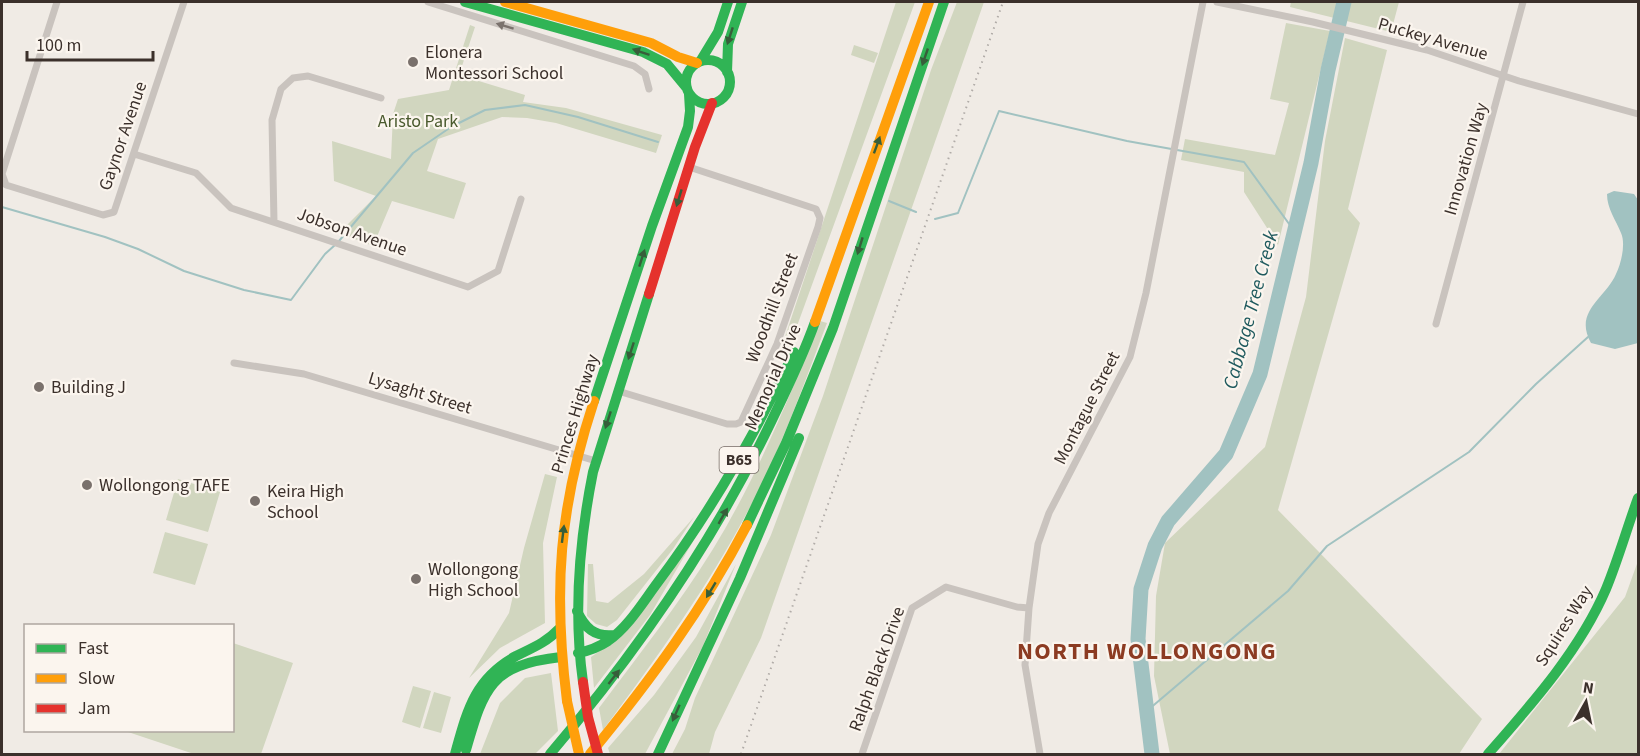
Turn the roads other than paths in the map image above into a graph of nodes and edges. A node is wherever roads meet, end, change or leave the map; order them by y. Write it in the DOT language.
graph roads {
  1 [pos="57,2"];
  2 [pos="184,2"];
  3 [pos="428,2"];
  4 [pos="465,2"];
  5 [pos="505,2"];
  6 [pos="728,2"];
  7 [pos="742,2"];
  8 [pos="929,2"];
  9 [pos="944,2"];
  10 [pos="1203,2"];
  11 [pos="1217,2"];
  12 [pos="1523,2"];
  13 [pos="598,38"];
  14 [pos="581,49"];
  15 [pos="699,61"];
  16 [pos="727,72"];
  17 [pos="1504,76"];
  18 [pos="649,89"];
  19 [pos="688,90"];
  20 [pos="381,98"];
  21 [pos="712,103"];
  22 [pos="1638,114"];
  23 [pos="134,154"];
  24 [pos="689,167"];
  25 [pos="2,174"];
  26 [pos="521,200"];
  27 [pos="274,222"];
  28 [pos="834,266"];
  29 [pos="847,288"];
  30 [pos="1436,324"];
  31 [pos="234,363"];
  32 [pos="606,369"];
  33 [pos="621,380"];
  34 [pos="618,391"];
  35 [pos="578,456"];
  36 [pos="596,460"];
  37 [pos="1638,498"];
  38 [pos="1029,608"];
  39 [pos="577,611"];
  40 [pos="559,629"];
  41 [pos="614,635"];
  42 [pos="578,653"];
  43 [pos="561,657"];
  44 [pos="658,751"];
  45 [pos="455,754"];
  46 [pos="464,754"];
  47 [pos="550,754"];
  48 [pos="579,754"];
  49 [pos="590,754"];
  50 [pos="598,754"];
  51 [pos="862,754"];
  52 [pos="1040,754"];
  53 [pos="1488,754"];
  1 -- 25 [label="street"];
  2 -- 23 [label="street, Gaynor Avenue"];
  14 -- 3 [label="street, one-way"];
  4 -- 13 [label="main road"];
  5 -- 15 [label="main road"];
  6 -- 15 [label="main road"];
  7 -- 16 [label="main road, one-way"];
  28 -- 8 [label="main road, Memorial Drive / B65, one-way"];
  9 -- 29 [label="main road, Memorial Drive / B65, one-way"];
  10 -- 38 [label="street, Montague Street"];
  11 -- 17 [label="street, Puckey Avenue"];
  12 -- 17 [label="street, Innovation Way"];
  13 -- 14 [label="street"];
  19 -- 13 [label="main road, one-way"];
  14 -- 18 [label="street"];
  15 -- 16 [label="main road"];
  15 -- 19 [label="main road"];
  16 -- 21 [label="main road"];
  17 -- 22 [label="street, Puckey Avenue"];
  17 -- 30 [label="street, Innovation Way"];
  19 -- 21 [label="main road"];
  32 -- 19 [label="main road, Princes Highway, one-way"];
  20 -- 27 [label="street"];
  21 -- 24 [label="main road, Princes Highway"];
  23 -- 25 [label="street, Gaynor Avenue"];
  23 -- 27 [label="street, Jobson Avenue"];
  24 -- 33 [label="main road, Princes Highway, one-way"];
  24 -- 34 [label="street, Woodhill Street"];
  26 -- 27 [label="street, Jobson Avenue"];
  28 -- 41 [label="main road, B65"];
  47 -- 28 [label="main road, Memorial Drive, one-way"];
  29 -- 44 [label="main road, B65, one-way"];
  29 -- 49 [label="main road, Memorial Drive, one-way"];
  31 -- 35 [label="street, Lysaght Street"];
  32 -- 33 [label="main road"];
  32 -- 35 [label="main road, Princes Highway"];
  33 -- 34 [label="main road, Princes Highway"];
  34 -- 36 [label="main road, Princes Highway, one-way"];
  35 -- 36 [label="street, Lysaght Street"];
  40 -- 35 [label="main road, Princes Highway, one-way"];
  36 -- 39 [label="main road, Princes Highway"];
  37 -- 53 [label="main road, Squires Way"];
  38 -- 51 [label="street, Ralph Black Drive"];
  38 -- 52 [label="street, Montague Street"];
  39 -- 41 [label="main road"];
  39 -- 42 [label="main road, Princes Highway"];
  40 -- 43 [label="main road, Princes Highway"];
  40 -- 45 [label="main road"];
  41 -- 42 [label="main road, B65"];
  42 -- 43 [label="main road, B65"];
  42 -- 50 [label="main road, Princes Highway, bridge"];
  43 -- 46 [label="main road, B65"];
  43 -- 48 [label="main road, Princes Highway, bridge"];
}
